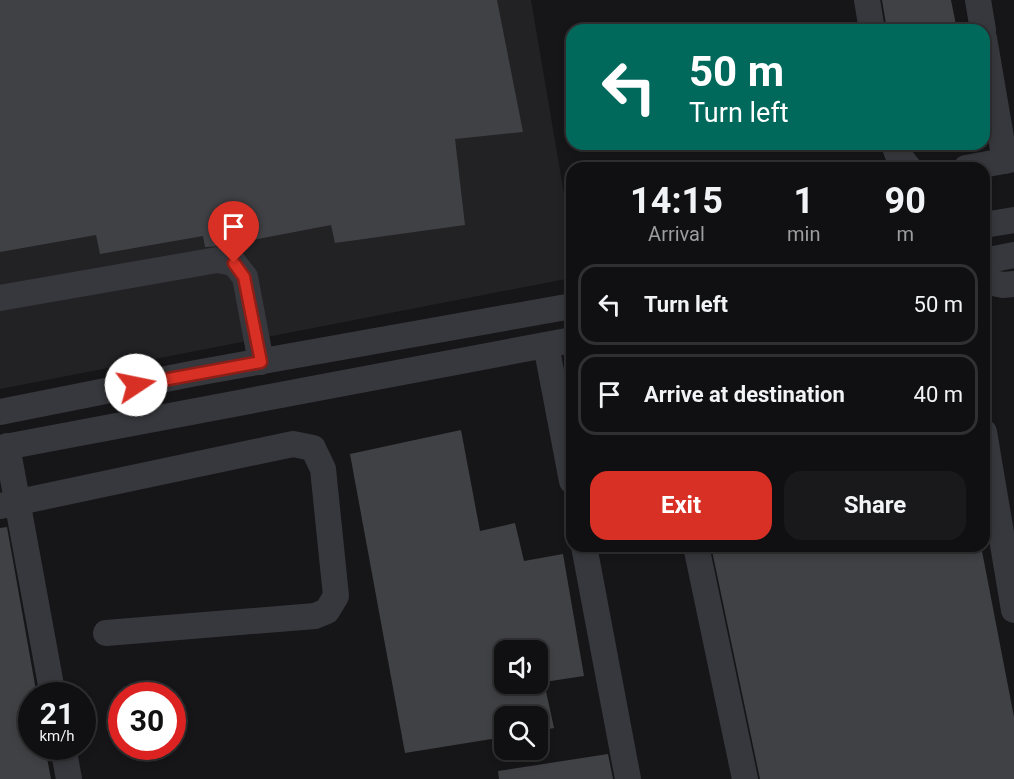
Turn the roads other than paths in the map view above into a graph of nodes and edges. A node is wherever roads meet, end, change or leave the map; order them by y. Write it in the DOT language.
graph roads {
  1 [pos="867,0"];
  2 [pos="978,0"];
  3 [pos="871,24"];
  4 [pos="982,24"];
  5 [pos="990,67"];
  6 [pos="1009,160"];
  7 [pos="990,164"];
  8 [pos="1014,220"];
  9 [pos="990,224"];
  10 [pos="1014,255"];
  11 [pos="990,260"];
  12 [pos="990,282"];
  13 [pos="1014,284"];
  14 [pos="0,298"];
  15 [pos="566,307"];
  16 [pos="566,341"];
  17 [pos="546,345"];
  18 [pos="261,362"];
  19 [pos="196,373"];
  20 [pos="201,409"];
  21 [pos="0,412"];
  22 [pos="3,447"];
  23 [pos="566,450"];
  24 [pos="990,468"];
  25 [pos="9,504"];
  26 [pos="585,552"];
  27 [pos="697,552"];
  28 [pos="1014,610"];
  29 [pos="106,633"];
  30 [pos="50,682"];
  31 [pos="65,760"];
  32 [pos="69,779"];
  33 [pos="628,779"];
  34 [pos="745,779"];
  1 -- 3 [label="street"];
  2 -- 4 [label="street"];
  5 -- 6 [label="street"];
  6 -- 7 [label="street"];
  8 -- 9 [label="street"];
  10 -- 11 [label="street"];
  12 -- 13 [label="street"];
  14 -- 18 [label="street"];
  15 -- 18 [label="street"];
  16 -- 17 [label="street"];
  17 -- 20 [label="street"];
  17 -- 23 [label="street"];
  18 -- 19 [label="street"];
  19 -- 20 [label="street"];
  19 -- 21 [label="street"];
  20 -- 22 [label="street"];
  22 -- 25 [label="street"];
  24 -- 28 [label="street"];
  25 -- 29 [label="street"];
  25 -- 30 [label="street"];
  26 -- 33 [label="street"];
  27 -- 34 [label="street"];
  31 -- 32 [label="street"];
}
